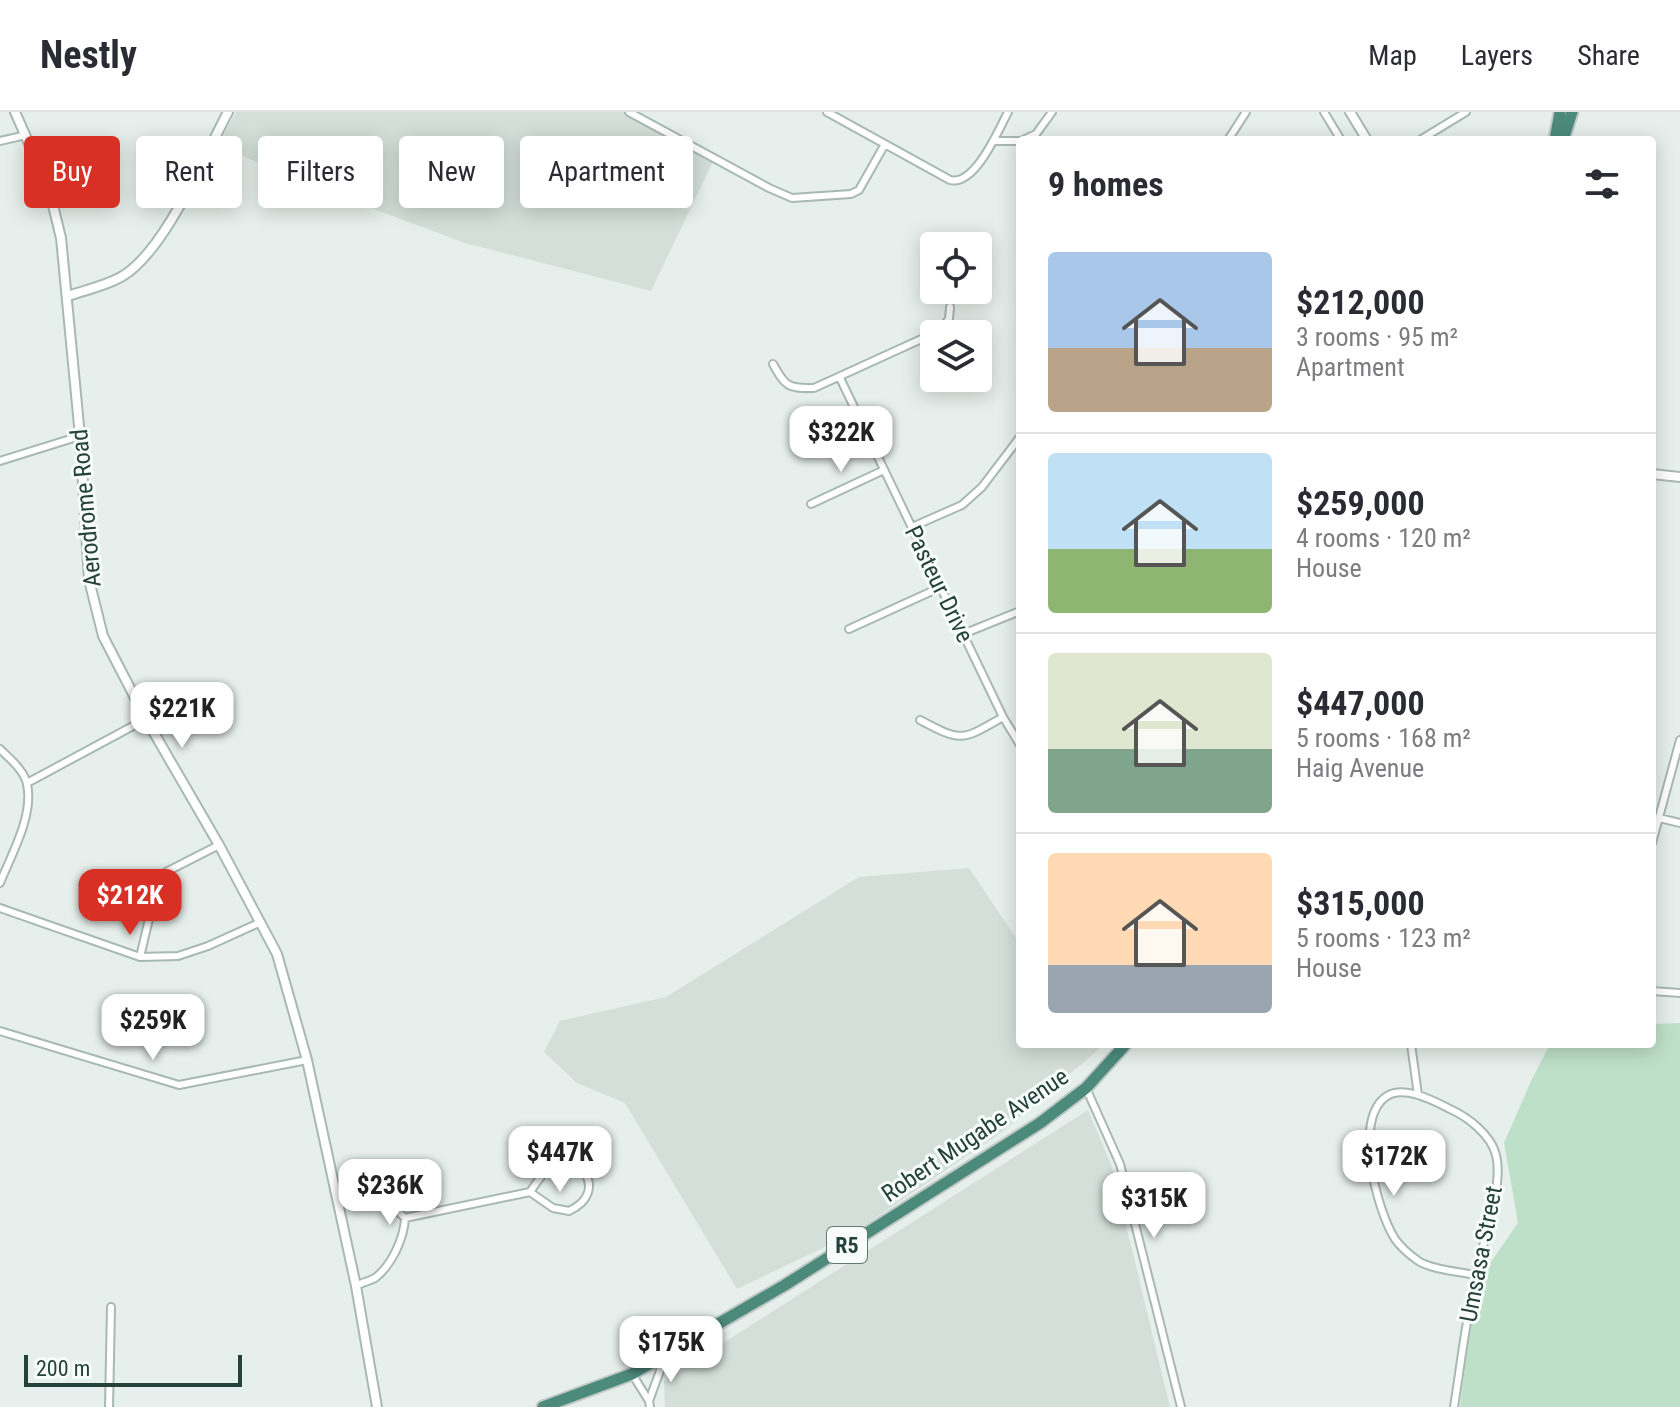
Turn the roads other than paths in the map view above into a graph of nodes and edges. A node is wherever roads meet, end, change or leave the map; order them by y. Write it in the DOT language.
graph roads {
  1 [pos="15,112"];
  2 [pos="228,112"];
  3 [pos="629,112"];
  4 [pos="827,112"];
  5 [pos="1008,112"];
  6 [pos="1052,112"];
  7 [pos="1246,112"];
  8 [pos="1324,112"];
  9 [pos="1351,112"];
  10 [pos="1466,112"];
  11 [pos="1560,112"];
  12 [pos="1572,112"];
  13 [pos="26,135"];
  14 [pos="1031,136"];
  15 [pos="1231,136"];
  16 [pos="1339,136"];
  17 [pos="1365,136"];
  18 [pos="1427,136"];
  19 [pos="1556,136"];
  20 [pos="1564,136"];
  21 [pos="1016,140"];
  22 [pos="0,141"];
  23 [pos="993,141"];
  24 [pos="885,144"];
  25 [pos="68,296"];
  26 [pos="950,307"];
  27 [pos="773,364"];
  28 [pos="840,378"];
  29 [pos="80,436"];
  30 [pos="1016,442"];
  31 [pos="0,461"];
  32 [pos="884,470"];
  33 [pos="1656,474"];
  34 [pos="1680,477"];
  35 [pos="811,504"];
  36 [pos="912,527"];
  37 [pos="941,587"];
  38 [pos="1016,613"];
  39 [pos="849,629"];
  40 [pos="963,634"];
  41 [pos="1003,717"];
  42 [pos="146,719"];
  43 [pos="920,720"];
  44 [pos="1016,738"];
  45 [pos="1680,740"];
  46 [pos="0,749"];
  47 [pos="27,783"];
  48 [pos="1659,818"];
  49 [pos="1680,823"];
  50 [pos="1656,829"];
  51 [pos="219,845"];
  52 [pos="0,883"];
  53 [pos="0,908"];
  54 [pos="261,922"];
  55 [pos="140,957"];
  56 [pos="1656,991"];
  57 [pos="1680,993"];
  58 [pos="0,1031"];
  59 [pos="1122,1048"];
  60 [pos="1412,1048"];
  61 [pos="307,1060"];
  62 [pos="1086,1088"];
  63 [pos="1418,1095"];
  64 [pos="334,1190"];
  65 [pos="530,1192"];
  66 [pos="405,1218"];
  67 [pos="1476,1275"];
  68 [pos="356,1286"];
  69 [pos="111,1307"];
  70 [pos="665,1357"];
  71 [pos="632,1374"];
  72 [pos="649,1404"];
  73 [pos="109,1407"];
  74 [pos="379,1407"];
  75 [pos="543,1407"];
  76 [pos="1181,1407"];
  77 [pos="1454,1407"];
  1 -- 13 [label="street, Aerodrome Road"];
  2 -- 25 [label="street"];
  3 -- 24 [label="street"];
  4 -- 24 [label="street"];
  5 -- 23 [label="street"];
  6 -- 14 [label="street"];
  7 -- 15 [label="street"];
  8 -- 16 [label="street"];
  9 -- 17 [label="street"];
  10 -- 18 [label="street"];
  11 -- 19 [label="highway"];
  12 -- 20 [label="highway"];
  13 -- 22 [label="street"];
  13 -- 25 [label="street, Aerodrome Road"];
  21 -- 23 [label="street"];
  23 -- 24 [label="street"];
  25 -- 29 [label="street, Aerodrome Road"];
  26 -- 28 [label="street"];
  27 -- 28 [label="street"];
  28 -- 32 [label="street, Pasteur Drive"];
  29 -- 31 [label="street"];
  29 -- 42 [label="street, Aerodrome Road"];
  30 -- 36 [label="street"];
  32 -- 35 [label="street"];
  32 -- 36 [label="street, Pasteur Drive"];
  33 -- 34 [label="street"];
  36 -- 37 [label="street, Pasteur Drive"];
  37 -- 39 [label="street"];
  37 -- 40 [label="street, Pasteur Drive"];
  38 -- 40 [label="street"];
  40 -- 41 [label="street, Pasteur Drive"];
  41 -- 43 [label="street"];
  41 -- 44 [label="street, Pasteur Drive"];
  42 -- 47 [label="street"];
  42 -- 51 [label="street, Aerodrome Road"];
  45 -- 48 [label="street"];
  46 -- 47 [label="street"];
  47 -- 52 [label="street"];
  48 -- 49 [label="street"];
  48 -- 50 [label="street"];
  51 -- 54 [label="street, Aerodrome Road"];
  51 -- 55 [label="street"];
  53 -- 55 [label="street"];
  54 -- 55 [label="street"];
  54 -- 61 [label="street, Aerodrome Road"];
  56 -- 57 [label="street"];
  58 -- 61 [label="street"];
  59 -- 62 [label="highway, Robert Mugabe Avenue / R5"];
  60 -- 63 [label="street"];
  61 -- 64 [label="street, Aerodrome Road"];
  62 -- 70 [label="highway, Robert Mugabe Avenue / R5"];
  62 -- 76 [label="street"];
  63 -- 67 [label="street, Umsasa Street"];
  63 -- 67 [label="street"];
  64 -- 66 [label="street"];
  64 -- 68 [label="street, Aerodrome Road"];
  65 -- 65 [label="street"];
  65 -- 66 [label="street"];
  66 -- 68 [label="street"];
  67 -- 77 [label="street, Umsasa Street"];
  68 -- 74 [label="street, Aerodrome Road"];
  69 -- 73 [label="street"];
  70 -- 71 [label="highway, Robert Mugabe Avenue / R5"];
  70 -- 72 [label="street"];
  71 -- 72 [label="street"];
  71 -- 75 [label="highway, Robert Mugabe Avenue / R5"];
}
